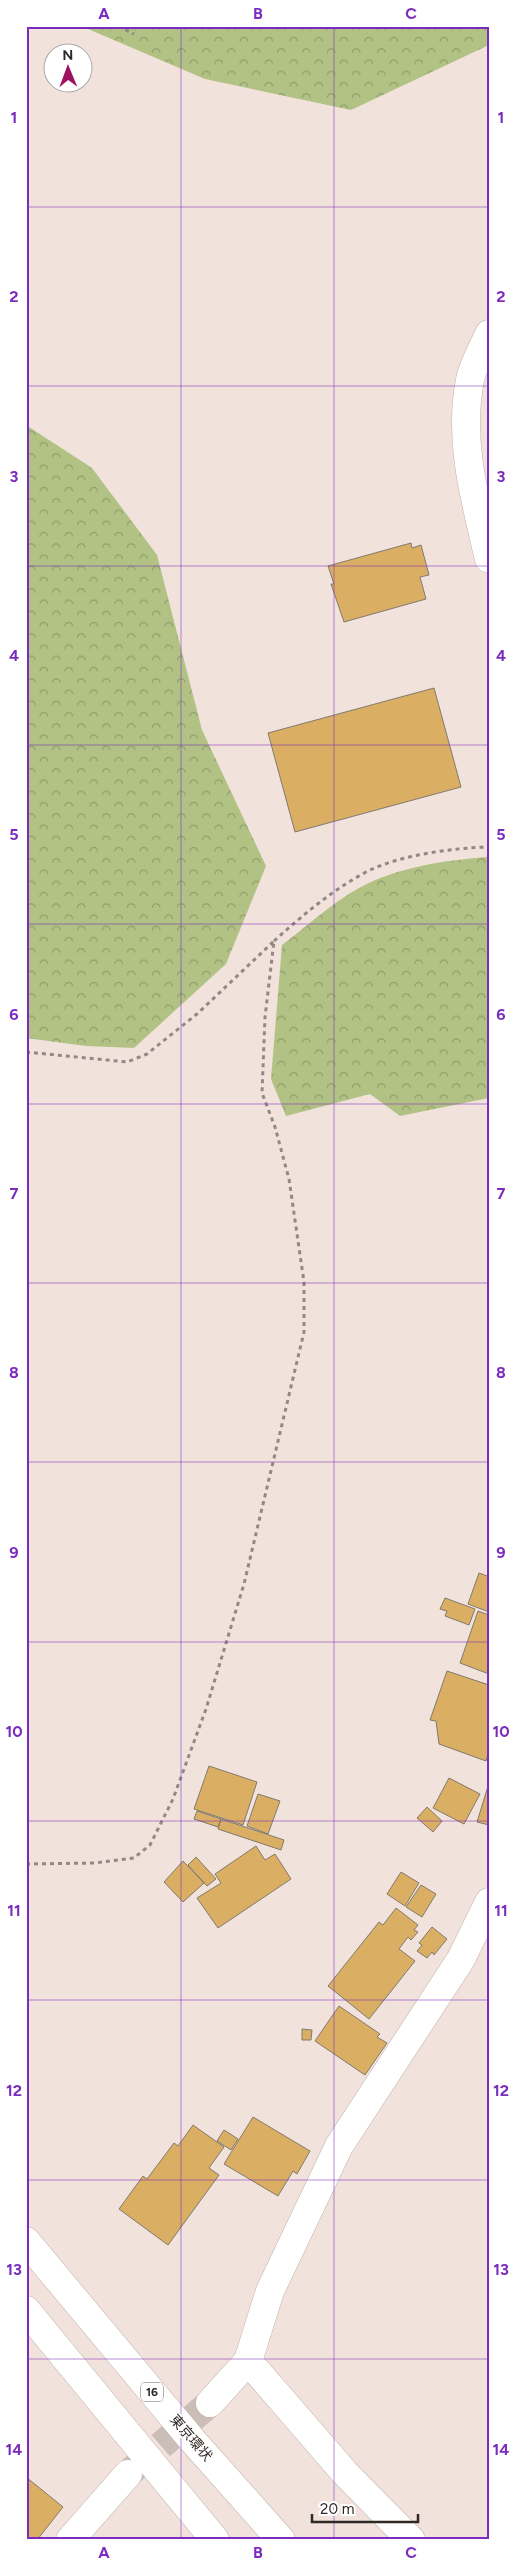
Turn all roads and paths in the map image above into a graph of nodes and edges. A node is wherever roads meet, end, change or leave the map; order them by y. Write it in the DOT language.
graph roads {
  1 [pos="118,26"];
  2 [pos="134,34"];
  3 [pos="489,334"];
  4 [pos="489,559"];
  5 [pos="489,847"];
  6 [pos="274,941"];
  7 [pos="26,1052"];
  8 [pos="26,1864"];
  9 [pos="489,1902"];
  10 [pos="26,2241"];
  11 [pos="26,2310"];
  12 [pos="248,2361"];
  13 [pos="210,2403"];
  14 [pos="128,2474"];
  15 [pos="86,2534"];
  16 [pos="215,2540"];
  17 [pos="281,2540"];
  18 [pos="411,2540"];
  1 -- 2 [label="path"];
  3 -- 4 [label="main road"];
  5 -- 6 [label="path"];
  6 -- 7 [label="path"];
  6 -- 8 [label="path"];
  9 -- 12 [label="main road"];
  10 -- 17 [label="main road, 東京環状 / 16"];
  11 -- 16 [label="main road"];
  12 -- 13 [label="main road"];
  12 -- 18 [label="main road"];
  14 -- 15 [label="main road"];
}
